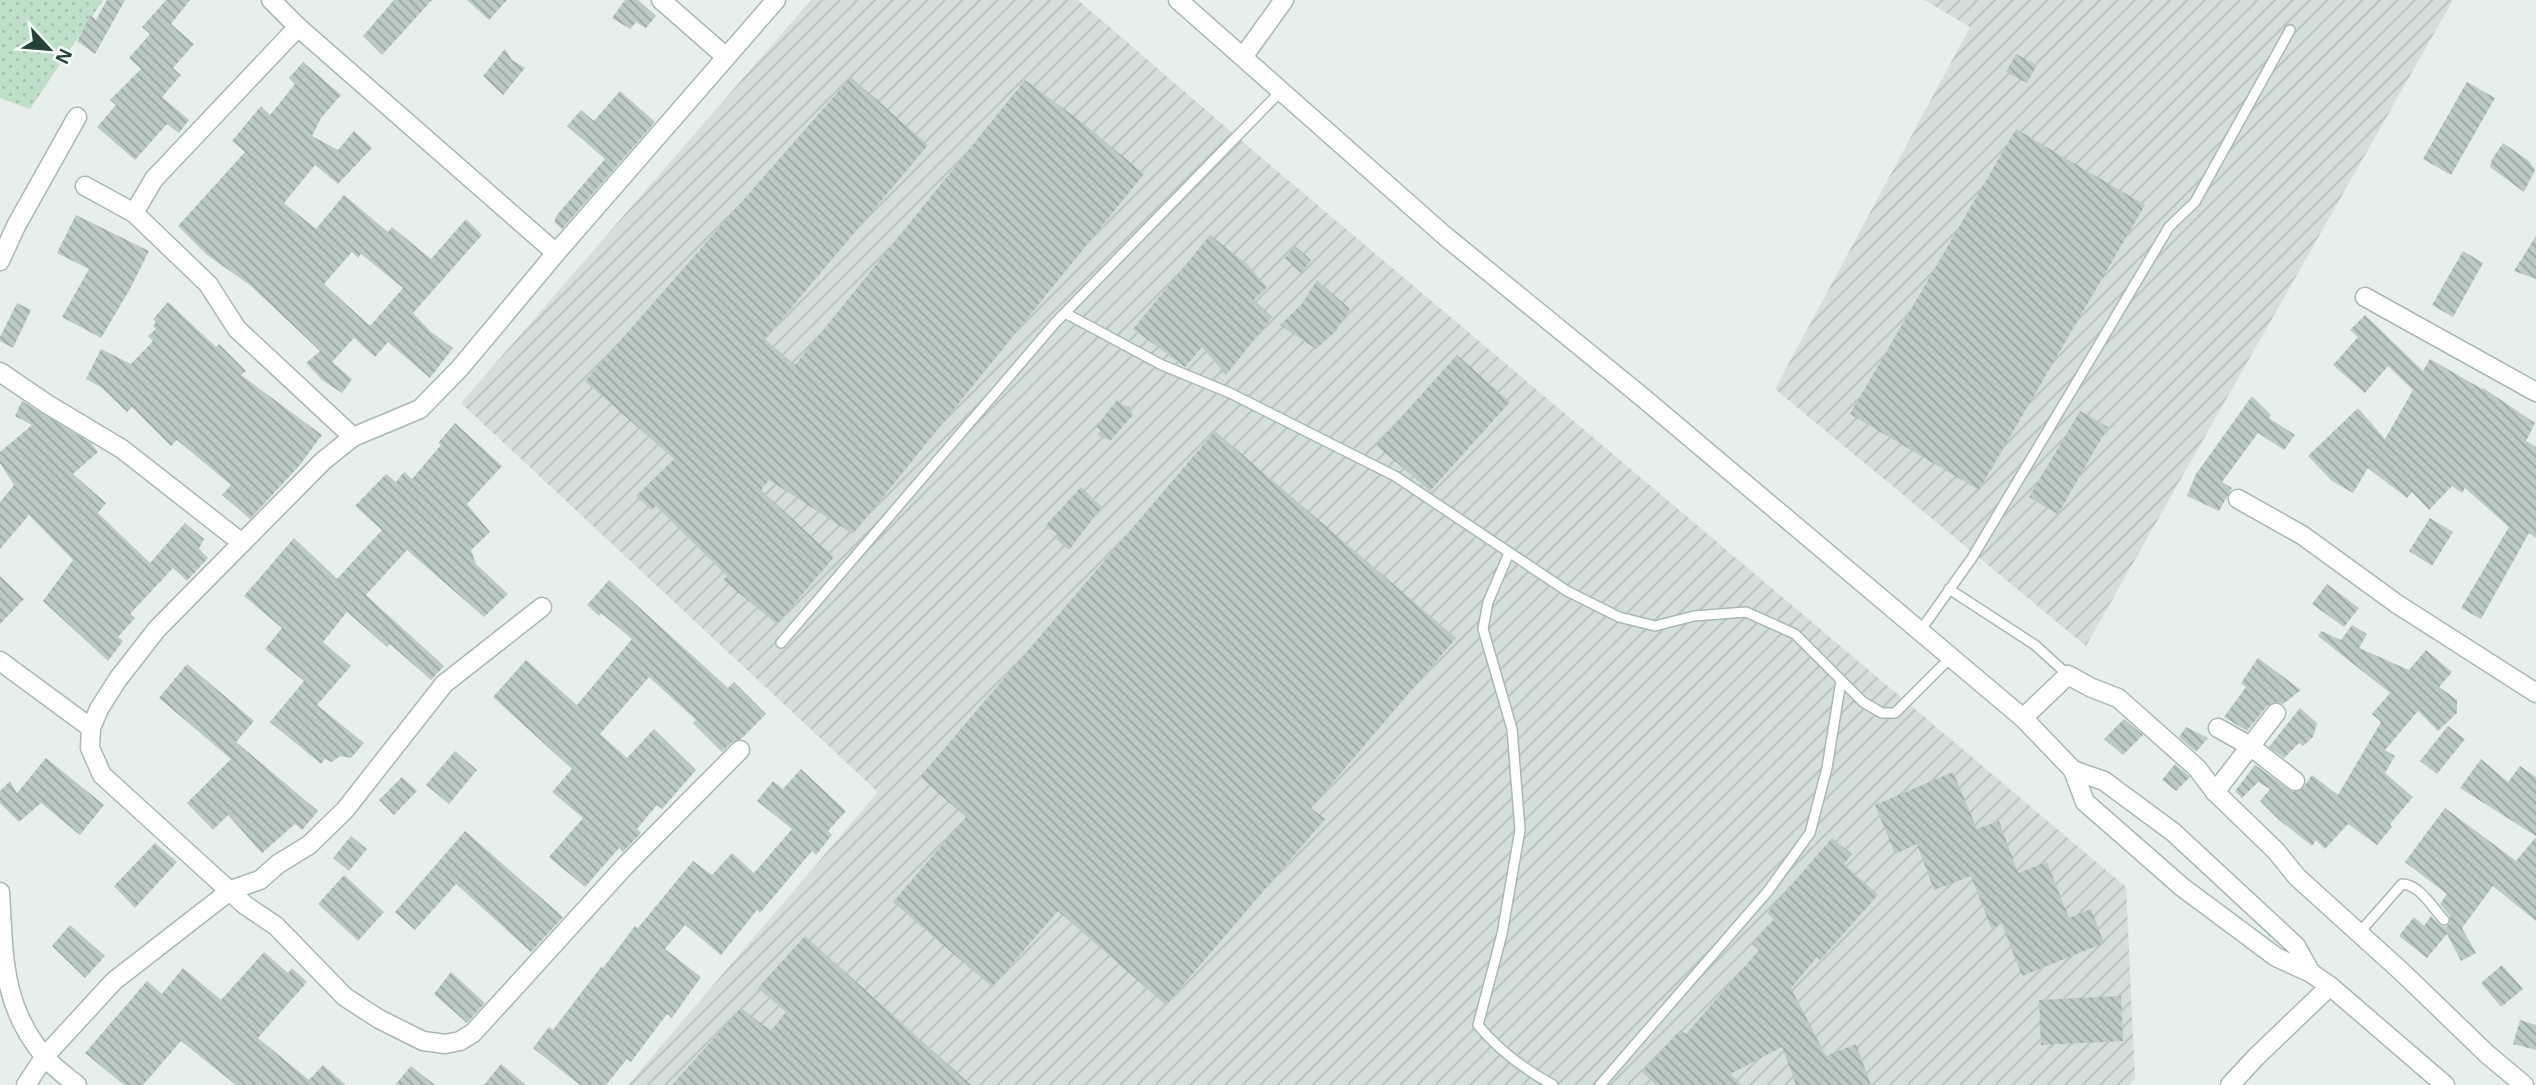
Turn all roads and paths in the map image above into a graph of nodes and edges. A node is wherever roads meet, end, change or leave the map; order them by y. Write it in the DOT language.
graph roads {
  1 [pos="271,0"];
  2 [pos="661,0"];
  3 [pos="776,0"];
  4 [pos="1178,0"];
  5 [pos="1284,0"];
  6 [pos="298,27"];
  7 [pos="2290,30"];
  8 [pos="1243,57"];
  9 [pos="726,58"];
  10 [pos="1281,91"];
  11 [pos="77,117"];
  12 [pos="85,186"];
  13 [pos="134,213"];
  14 [pos="8,223"];
  15 [pos="556,253"];
  16 [pos="0,261"];
  17 [pos="2365,297"];
  18 [pos="1065,313"];
  19 [pos="0,372"];
  20 [pos="2536,391"];
  21 [pos="353,438"];
  22 [pos="2238,499"];
  23 [pos="242,543"];
  24 [pos="1509,553"];
  25 [pos="1949,589"];
  26 [pos="542,607"];
  27 [pos="1920,631"];
  28 [pos="781,643"];
  29 [pos="1951,657"];
  30 [pos="0,662"];
  31 [pos="2068,675"];
  32 [pos="1842,681"];
  33 [pos="2536,693"];
  34 [pos="2276,713"];
  35 [pos="2023,718"];
  36 [pos="91,728"];
  37 [pos="2218,728"];
  38 [pos="2249,746"];
  39 [pos="740,750"];
  40 [pos="2073,771"];
  41 [pos="2295,781"];
  42 [pos="2215,792"];
  43 [pos="231,890"];
  44 [pos="0,892"];
  45 [pos="2444,920"];
  46 [pos="2359,933"];
  47 [pos="2311,973"];
  48 [pos="2330,986"];
  49 [pos="45,1056"];
  50 [pos="26,1085"];
  51 [pos="76,1085"];
  52 [pos="1553,1085"];
  53 [pos="1600,1085"];
  54 [pos="2230,1085"];
  55 [pos="2445,1085"];
  56 [pos="2524,1085"];
  1 -- 6 [label="street"];
  2 -- 9 [label="street"];
  3 -- 9 [label="street"];
  4 -- 8 [label="street"];
  5 -- 8 [label="street"];
  6 -- 13 [label="street"];
  6 -- 15 [label="street"];
  7 -- 25 [label="lane"];
  8 -- 10 [label="street"];
  9 -- 15 [label="street"];
  10 -- 18 [label="lane"];
  10 -- 27 [label="street"];
  11 -- 14 [label="street"];
  12 -- 13 [label="street"];
  13 -- 21 [label="street"];
  14 -- 16 [label="street"];
  15 -- 21 [label="street"];
  17 -- 20 [label="street"];
  18 -- 24 [label="lane"];
  18 -- 28 [label="lane"];
  19 -- 23 [label="street"];
  21 -- 23 [label="street"];
  22 -- 33 [label="street"];
  23 -- 36 [label="street"];
  24 -- 32 [label="lane"];
  24 -- 52 [label="lane"];
  25 -- 27 [label="lane"];
  25 -- 31 [label="lane"];
  26 -- 43 [label="street"];
  27 -- 29 [label="street"];
  29 -- 32 [label="lane"];
  29 -- 35 [label="street"];
  30 -- 36 [label="street"];
  31 -- 35 [label="street"];
  31 -- 42 [label="street"];
  32 -- 53 [label="lane"];
  34 -- 38 [label="street"];
  35 -- 40 [label="street"];
  36 -- 43 [label="street"];
  37 -- 38 [label="street"];
  38 -- 41 [label="street"];
  38 -- 42 [label="street"];
  39 -- 43 [label="street"];
  40 -- 47 [label="street"];
  40 -- 47 [label="street"];
  42 -- 46 [label="street"];
  43 -- 49 [label="street"];
  44 -- 49 [label="street"];
  45 -- 46 [label="lane"];
  46 -- 56 [label="street"];
  47 -- 48 [label="street"];
  48 -- 54 [label="street"];
  48 -- 55 [label="street"];
  49 -- 50 [label="street"];
  49 -- 51 [label="street"];
}
